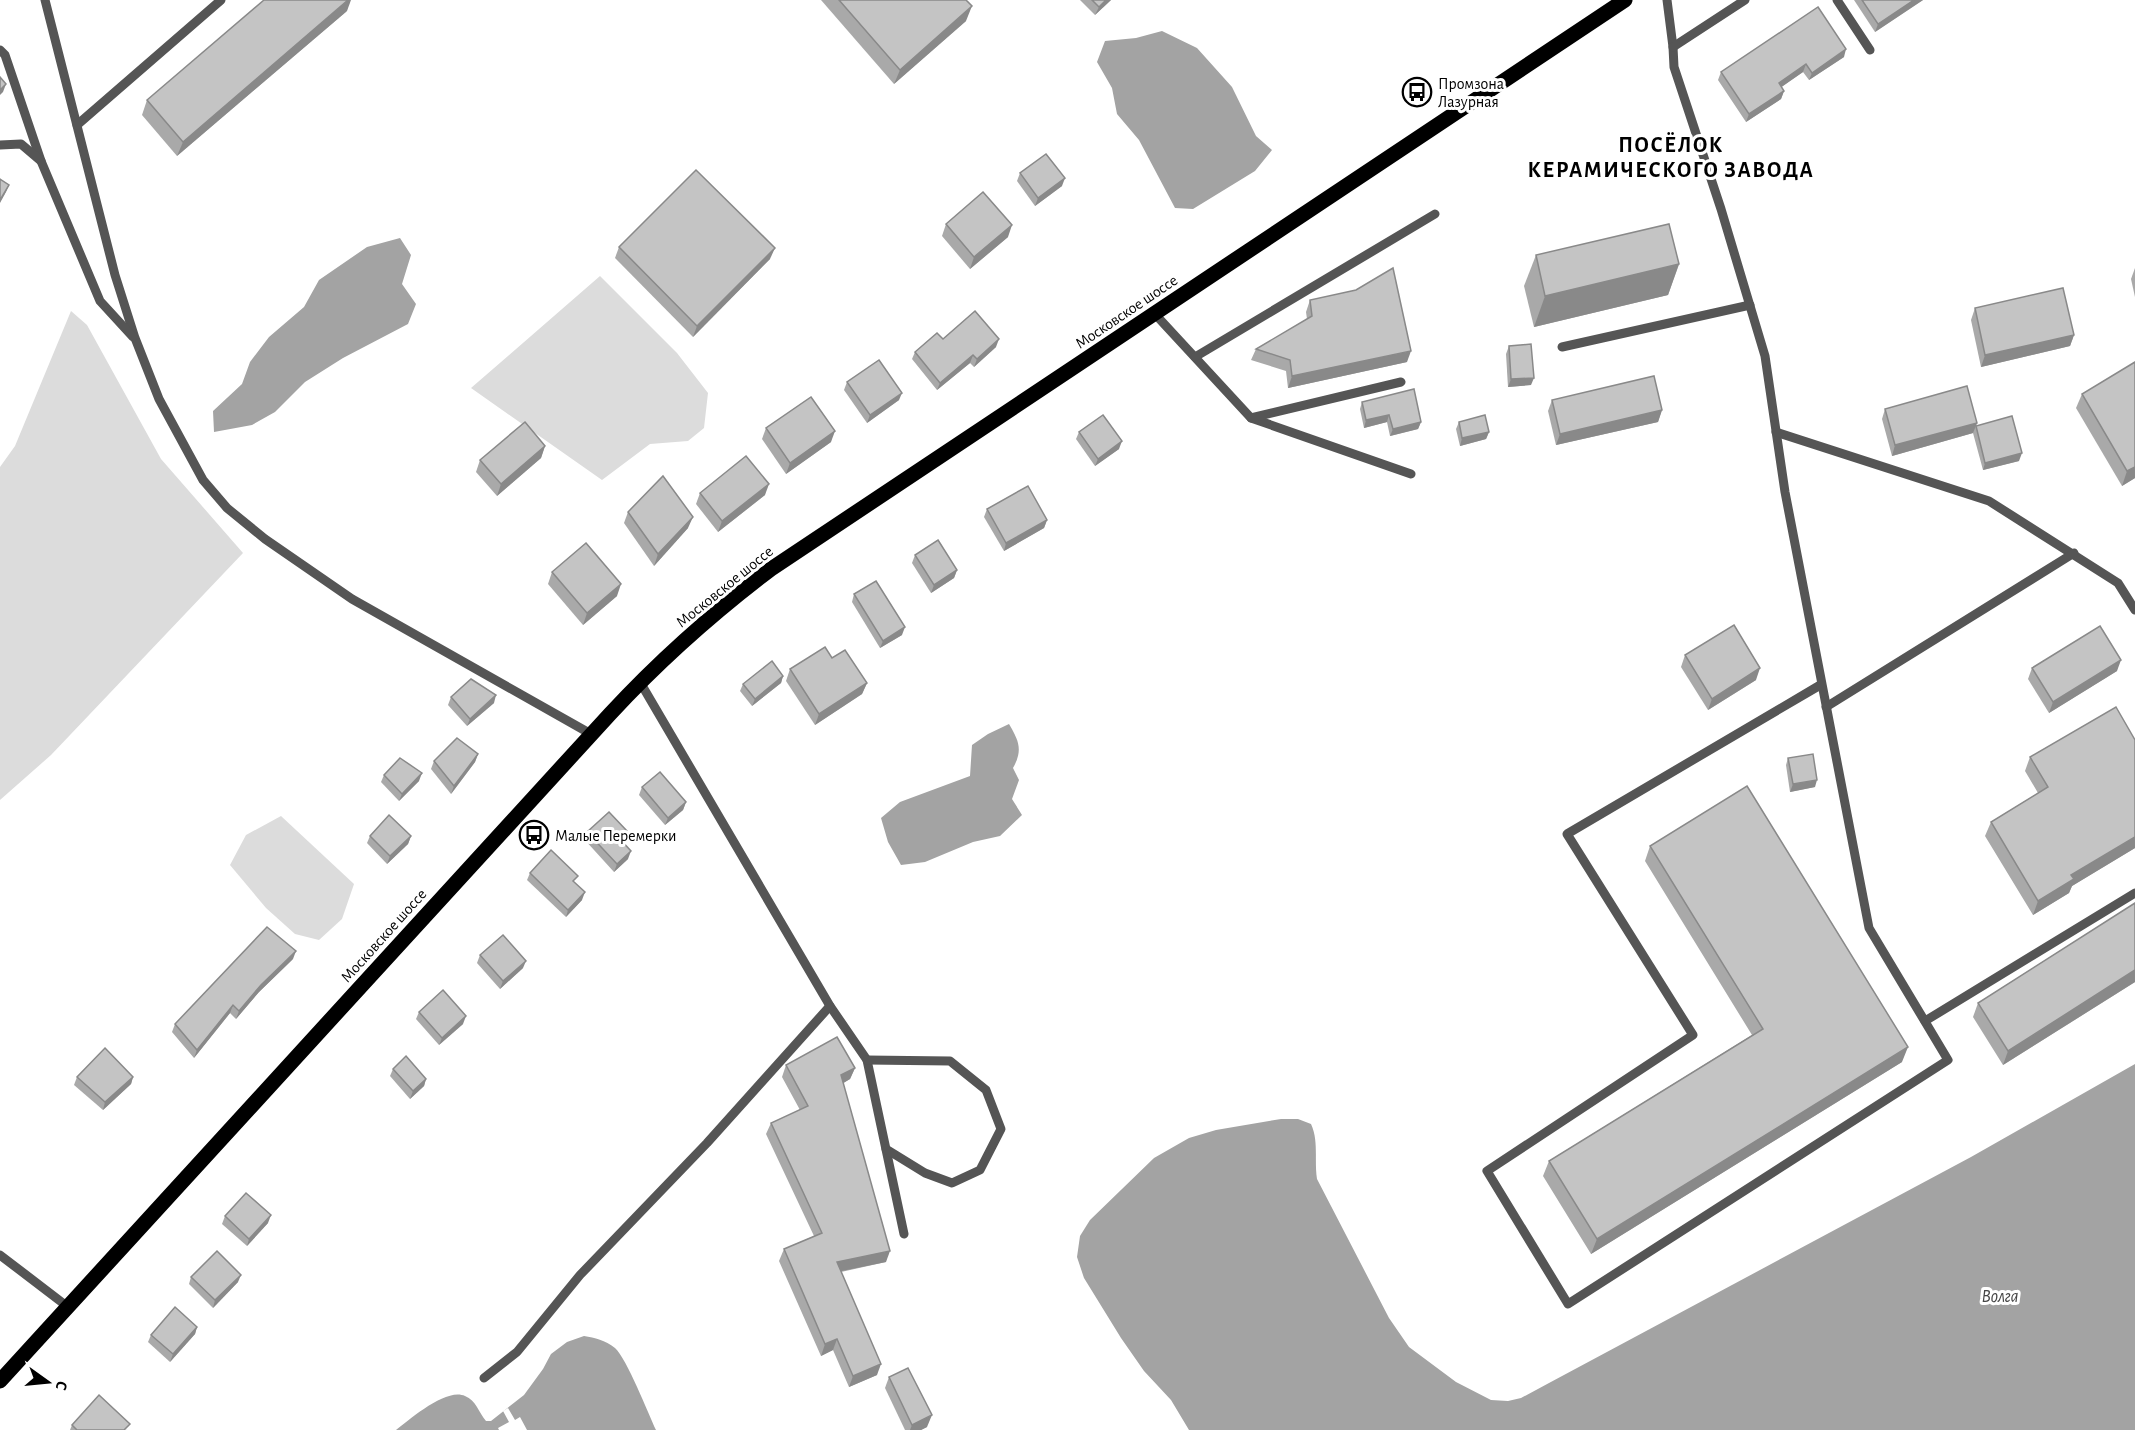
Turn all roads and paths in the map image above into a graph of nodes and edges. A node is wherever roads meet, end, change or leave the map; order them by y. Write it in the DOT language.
graph roads {
  1 [pos="45,0"];
  2 [pos="221,0"];
  3 [pos="1625,0"];
  4 [pos="1666,0"];
  5 [pos="1745,0"];
  6 [pos="1837,0"];
  7 [pos="1673,47"];
  8 [pos="0,50"];
  9 [pos="1870,50"];
  10 [pos="77,125"];
  11 [pos="0,145"];
  12 [pos="41,160"];
  13 [pos="1435,214"];
  14 [pos="1750,305"];
  15 [pos="1154,313"];
  16 [pos="135,338"];
  17 [pos="1562,347"];
  18 [pos="1195,357"];
  19 [pos="1401,382"];
  20 [pos="1251,418"];
  21 [pos="1776,432"];
  22 [pos="1411,474"];
  23 [pos="2074,554"];
  24 [pos="2135,610"];
  25 [pos="640,682"];
  26 [pos="1821,684"];
  27 [pos="1826,707"];
  28 [pos="591,734"];
  29 [pos="2135,893"];
  30 [pos="830,1006"];
  31 [pos="1925,1021"];
  32 [pos="867,1060"];
  33 [pos="886,1149"];
  34 [pos="904,1234"];
  35 [pos="0,1255"];
  36 [pos="68,1307"];
  37 [pos="484,1378"];
  38 [pos="0,1381"];
  1 -- 10 [label="lane"];
  2 -- 10 [label="lane"];
  3 -- 15 [label="main road, Московское шоссе"];
  4 -- 7 [label="lane"];
  5 -- 7 [label="lane"];
  6 -- 9 [label="lane"];
  7 -- 14 [label="lane"];
  8 -- 12 [label="lane"];
  10 -- 16 [label="lane"];
  11 -- 12 [label="lane"];
  12 -- 16 [label="lane"];
  13 -- 18 [label="lane"];
  14 -- 17 [label="lane"];
  14 -- 21 [label="lane"];
  15 -- 18 [label="lane"];
  15 -- 25 [label="main road, Московское шоссе"];
  16 -- 28 [label="lane"];
  18 -- 20 [label="lane"];
  19 -- 20 [label="lane"];
  20 -- 22 [label="lane"];
  21 -- 23 [label="lane"];
  21 -- 26 [label="lane"];
  23 -- 24 [label="lane"];
  23 -- 27 [label="lane"];
  25 -- 28 [label="main road, Московское шоссе"];
  25 -- 30 [label="lane"];
  26 -- 27 [label="lane"];
  26 -- 31 [label="lane"];
  27 -- 31 [label="lane"];
  28 -- 36 [label="main road, Московское шоссе"];
  29 -- 31 [label="lane"];
  30 -- 32 [label="lane"];
  30 -- 37 [label="lane"];
  32 -- 33 [label="lane"];
  32 -- 33 [label="lane"];
  33 -- 34 [label="lane"];
  35 -- 36 [label="lane"];
  36 -- 38 [label="main road, Московское шоссе"];
}
